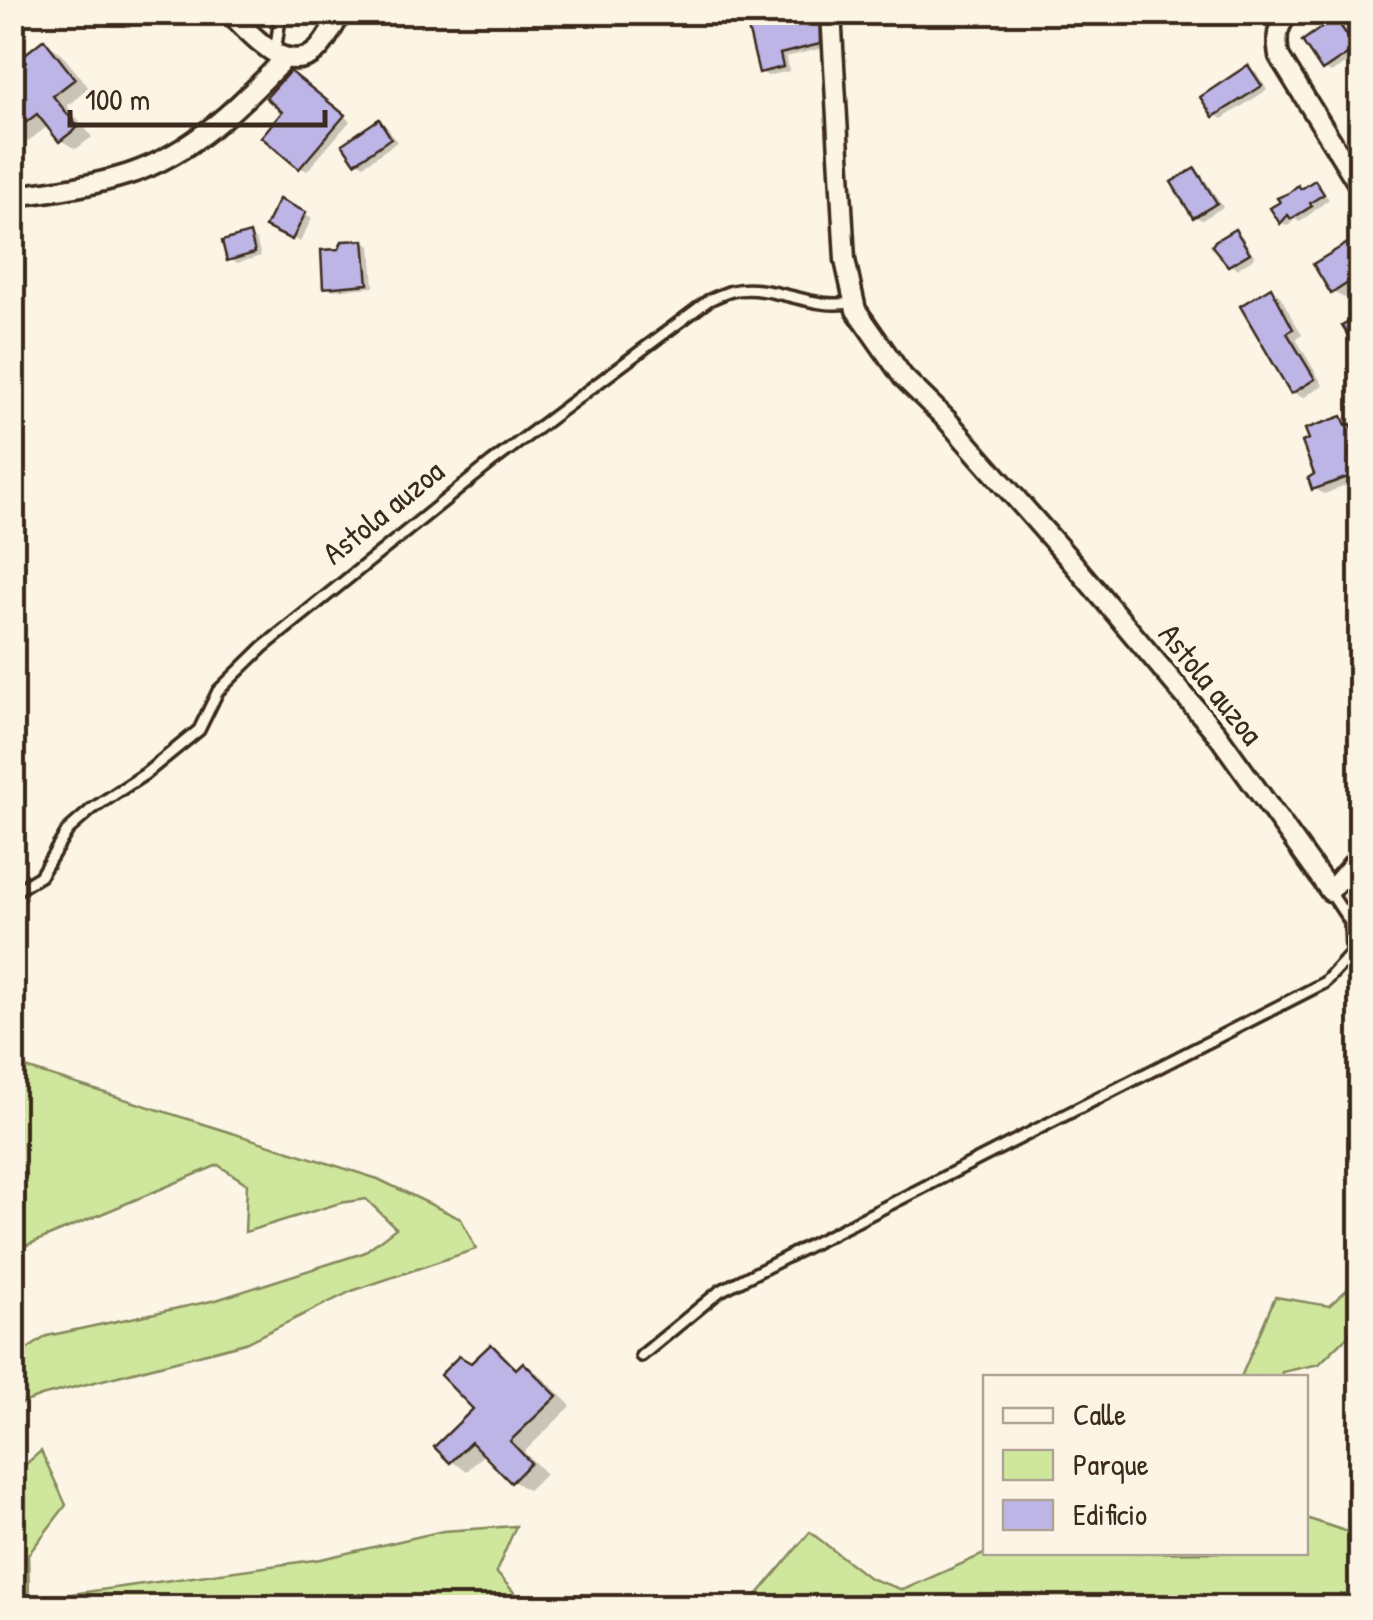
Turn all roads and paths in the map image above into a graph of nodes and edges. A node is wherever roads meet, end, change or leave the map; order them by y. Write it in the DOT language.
graph roads {
  1 [pos="229,12"];
  2 [pos="282,12"];
  3 [pos="342,12"];
  4 [pos="832,12"];
  5 [pos="1290,12"];
  6 [pos="280,55"];
  7 [pos="1360,188"];
  8 [pos="12,196"];
  9 [pos="854,302"];
  10 [pos="1360,856"];
  11 [pos="1330,891"];
  12 [pos="12,894"];
  13 [pos="640,1356"];
  1 -- 6 [label="street"];
  2 -- 6 [label="lane"];
  3 -- 6 [label="street"];
  4 -- 9 [label="street, Astola auzoa"];
  5 -- 7 [label="street"];
  6 -- 8 [label="street"];
  9 -- 11 [label="street, Astola auzoa"];
  9 -- 12 [label="lane, Astola auzoa"];
  10 -- 11 [label="street"];
  11 -- 13 [label="lane"];
}
